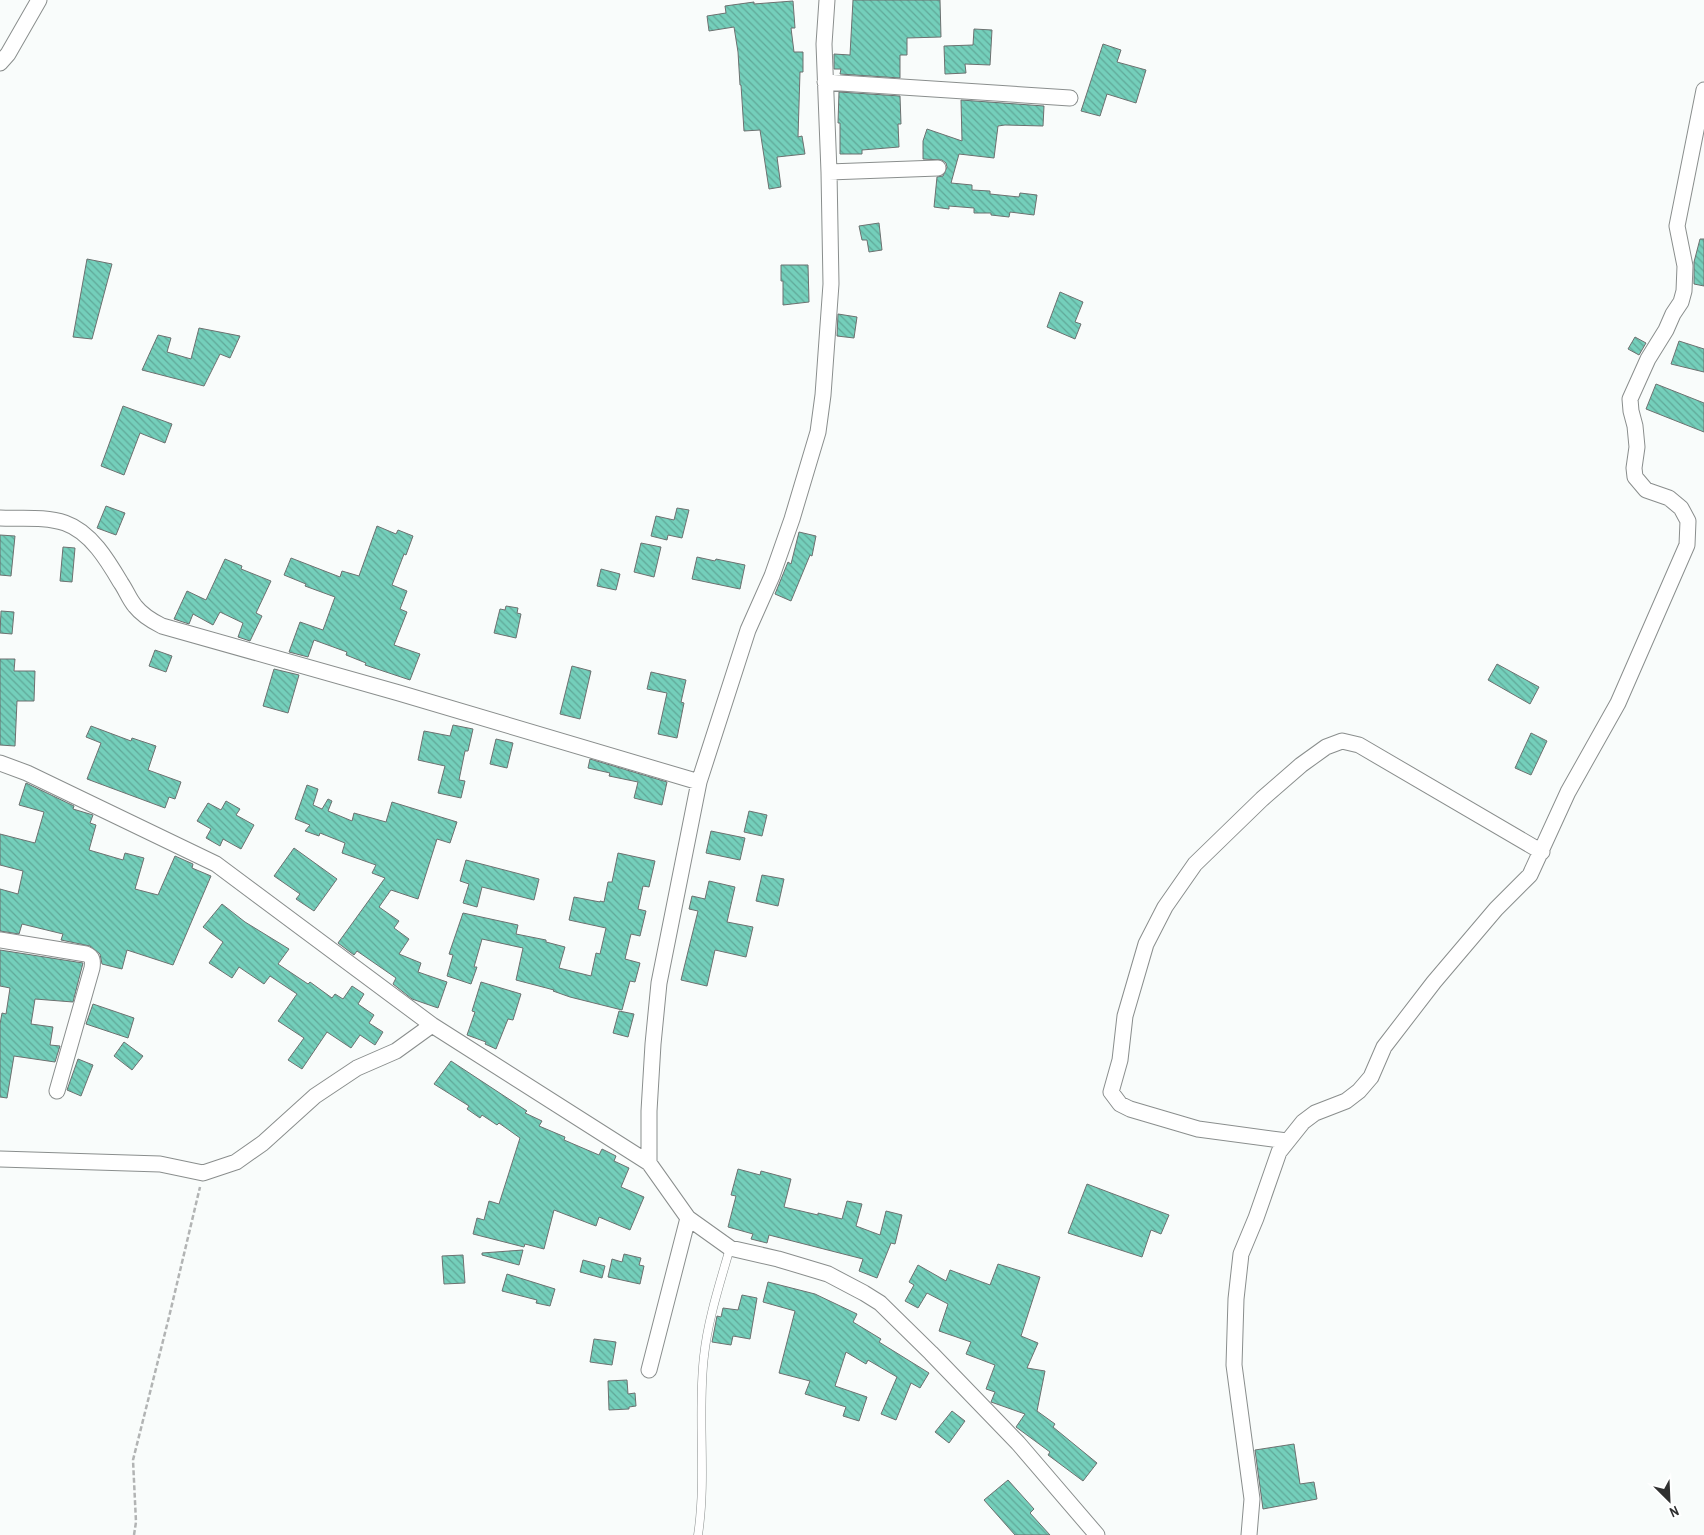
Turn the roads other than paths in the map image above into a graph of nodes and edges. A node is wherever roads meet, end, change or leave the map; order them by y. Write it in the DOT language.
graph roads {
  1 [pos="39,0"];
  2 [pos="826,0"];
  3 [pos="0,63"];
  4 [pos="825,82"];
  5 [pos="1704,90"];
  6 [pos="1070,98"];
  7 [pos="938,168"];
  8 [pos="829,172"];
  9 [pos="0,518"];
  10 [pos="0,763"];
  11 [pos="699,782"];
  12 [pos="1542,852"];
  13 [pos="0,940"];
  14 [pos="432,1025"];
  15 [pos="57,1091"];
  16 [pos="1287,1141"];
  17 [pos="0,1159"];
  18 [pos="649,1164"];
  19 [pos="688,1218"];
  20 [pos="730,1248"];
  21 [pos="649,1370"];
  22 [pos="698,1535"];
  23 [pos="1097,1535"];
  24 [pos="1249,1535"];
  1 -- 3 [label="street"];
  2 -- 4 [label="street"];
  4 -- 6 [label="street"];
  4 -- 8 [label="street"];
  5 -- 12 [label="street"];
  7 -- 8 [label="street"];
  8 -- 11 [label="street"];
  9 -- 11 [label="street"];
  10 -- 14 [label="street"];
  11 -- 18 [label="street"];
  12 -- 16 [label="street"];
  12 -- 16 [label="street"];
  13 -- 15 [label="street"];
  14 -- 17 [label="street"];
  14 -- 18 [label="street"];
  16 -- 24 [label="street"];
  18 -- 19 [label="street"];
  19 -- 20 [label="street"];
  19 -- 21 [label="street"];
  20 -- 22 [label="lane"];
  20 -- 23 [label="street"];
}
